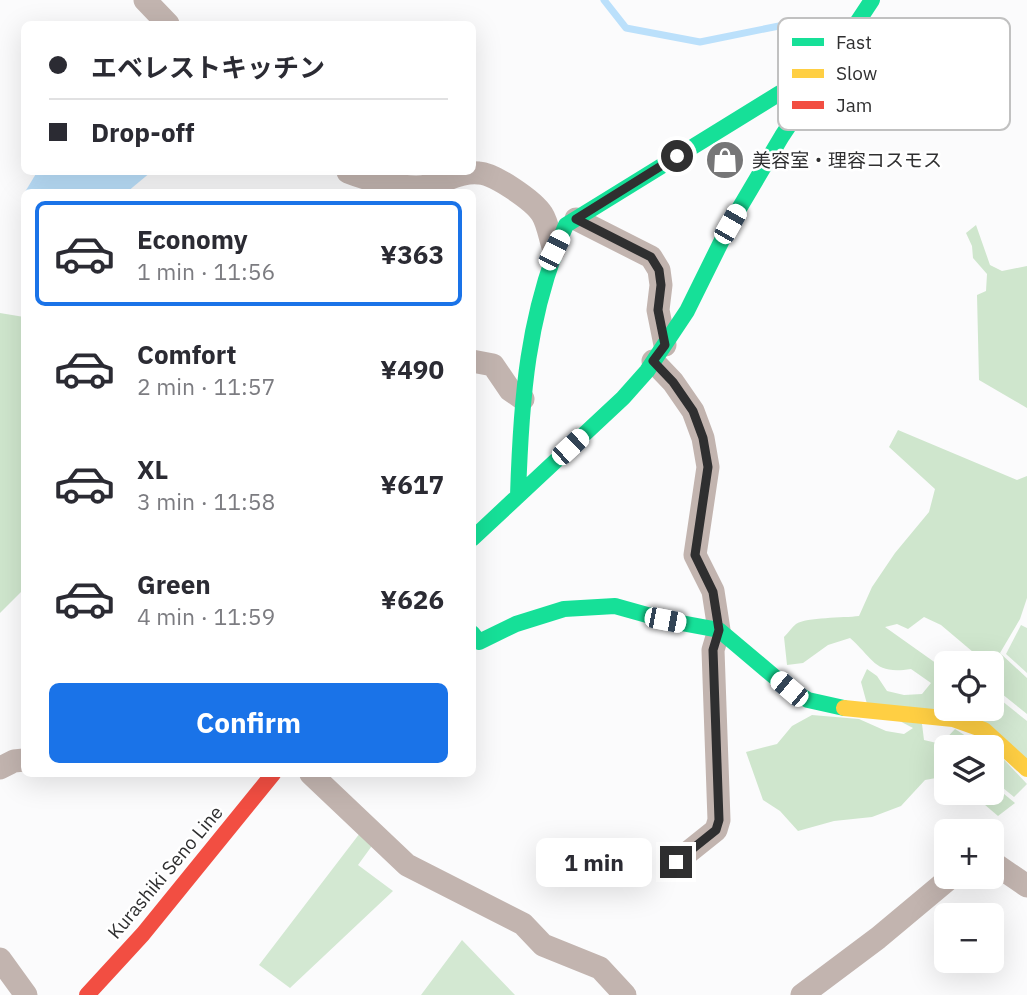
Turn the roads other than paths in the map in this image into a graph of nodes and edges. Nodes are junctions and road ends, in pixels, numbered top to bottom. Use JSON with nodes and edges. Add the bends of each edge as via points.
{"nodes":[{"id":1,"x":872,"y":0,"type":"edge"},
{"id":2,"x":150,"y":2,"type":"edge"},
{"id":3,"x":859,"y":18,"type":"edge"},
{"id":4,"x":165,"y":21,"type":"edge"},
{"id":5,"x":778,"y":94,"type":"edge"},
{"id":6,"x":787,"y":130,"type":"edge"},
{"id":7,"x":476,"y":173,"type":"edge"},
{"id":8,"x":356,"y":175,"type":"edge"},
{"id":9,"x":463,"y":175,"type":"edge"},
{"id":10,"x":576,"y":219,"type":"junction"},
{"id":11,"x":554,"y":250,"type":"junction"},
{"id":12,"x":659,"y":353,"type":"junction"},
{"id":13,"x":476,"y":362,"type":"edge"},
{"id":14,"x":523,"y":399,"type":"junction"},
{"id":15,"x":518,"y":496,"type":"junction"},
{"id":16,"x":476,"y":535,"type":"edge"},
{"id":17,"x":719,"y":630,"type":"junction"},
{"id":18,"x":476,"y":638,"type":"edge"},
{"id":19,"x":21,"y":760,"type":"edge"},
{"id":20,"x":0,"y":768,"type":"edge"},
{"id":21,"x":1027,"y":769,"type":"edge"},
{"id":22,"x":271,"y":777,"type":"edge"},
{"id":23,"x":314,"y":777,"type":"edge"},
{"id":24,"x":676,"y":862,"type":"dead end"},
{"id":25,"x":1004,"y":870,"type":"edge"},
{"id":26,"x":1027,"y":886,"type":"edge"},
{"id":27,"x":937,"y":889,"type":"edge"},
{"id":28,"x":0,"y":959,"type":"edge"},
{"id":29,"x":26,"y":995,"type":"edge"},
{"id":30,"x":87,"y":995,"type":"edge"},
{"id":31,"x":625,"y":995,"type":"edge"},
{"id":32,"x":802,"y":995,"type":"edge"}],
"edges":[{"from":1,"to":3,"type":"street"},
{"from":2,"to":4,"type":"street"},
{"from":5,"to":10,"type":"street"},
{"from":6,"to":12,"type":"street"},
{"from":7,"to":11,"type":"street","via":[[503,182],[542,213]]},
{"from":8,"to":9,"type":"street","via":[[426,187]]},
{"from":10,"to":11,"type":"street","via":[[566,225]]},
{"from":10,"to":12,"type":"street","via":[[651,257],[661,285]]},
{"from":11,"to":14,"type":"street","via":[[531,336]]},
{"from":12,"to":15,"type":"street","via":[[623,398]]},
{"from":12,"to":17,"type":"street","via":[[693,411],[703,438],[708,467],[695,555],[713,592]]},
{"from":13,"to":14,"type":"street","via":[[493,365],[510,390]]},
{"from":14,"to":15,"type":"street"},
{"from":15,"to":16,"type":"street"},
{"from":17,"to":18,"type":"street","via":[[615,606],[564,609],[479,642]]},
{"from":17,"to":21,"type":"street","via":[[808,700],[953,719],[984,730]]},
{"from":17,"to":24,"type":"street","via":[[713,650],[719,820],[716,830]]},
{"from":19,"to":20,"type":"street"},
{"from":22,"to":30,"type":"street","name":"Kurashiki Seno Line","via":[[143,934]]},
{"from":23,"to":31,"type":"street","via":[[407,864],[523,924],[543,945],[600,968]]},
{"from":25,"to":26,"type":"street"},
{"from":27,"to":32,"type":"street"},
{"from":28,"to":29,"type":"street"}]}
